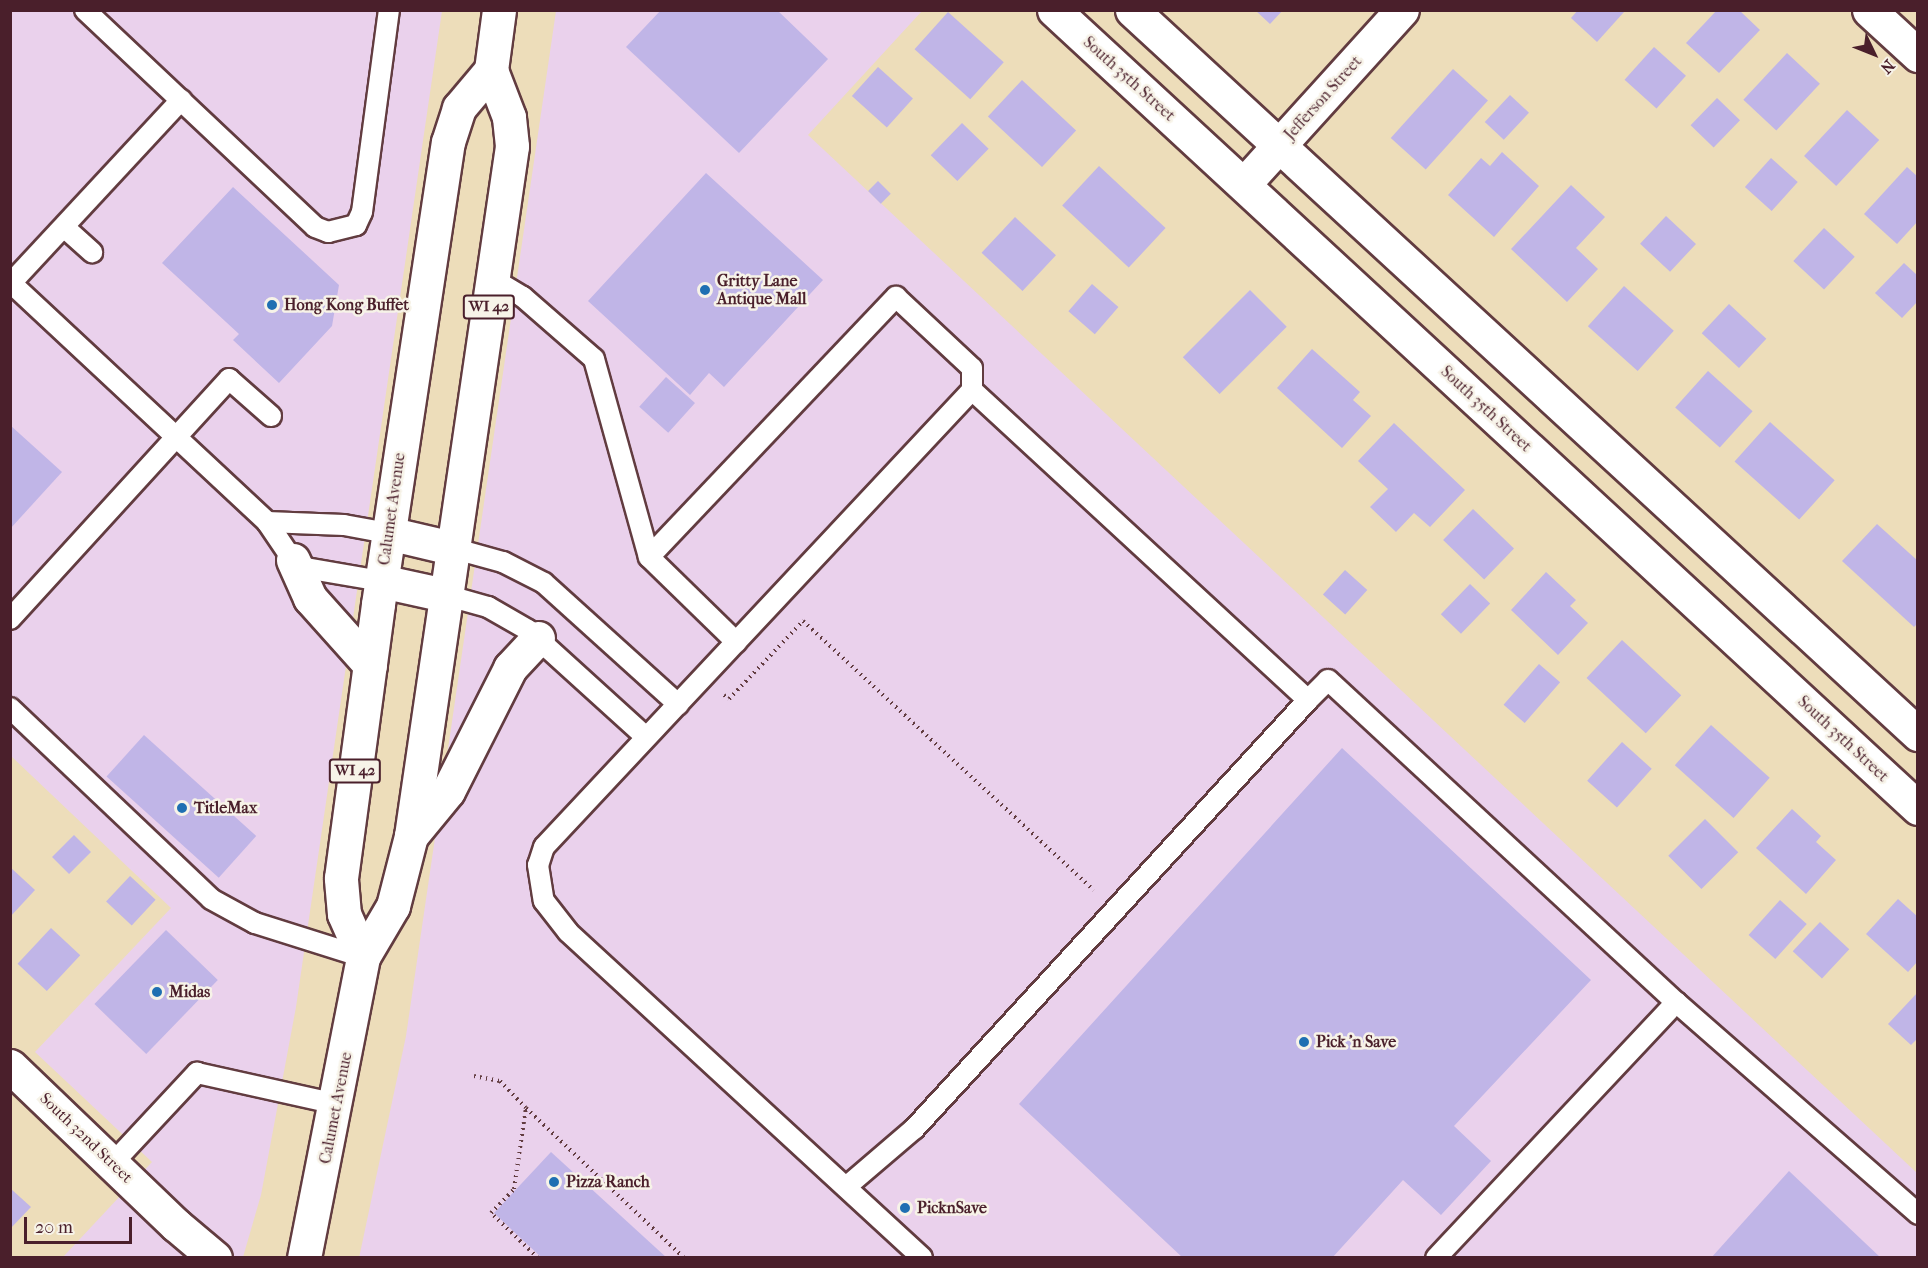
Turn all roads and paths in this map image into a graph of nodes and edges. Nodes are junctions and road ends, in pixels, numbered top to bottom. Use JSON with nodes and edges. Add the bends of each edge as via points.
{"nodes":[{"id":1,"x":85,"y":10,"type":"edge"},
{"id":2,"x":389,"y":10,"type":"edge"},
{"id":3,"x":499,"y":10,"type":"edge"},
{"id":4,"x":1054,"y":10,"type":"edge"},
{"id":5,"x":1132,"y":10,"type":"edge"},
{"id":6,"x":1402,"y":10,"type":"edge"},
{"id":7,"x":1869,"y":10,"type":"edge"},
{"id":8,"x":1917,"y":55,"type":"edge"},
{"id":9,"x":490,"y":70,"type":"junction"},
{"id":10,"x":182,"y":100,"type":"junction"},
{"id":11,"x":1280,"y":145,"type":"junction"},
{"id":12,"x":1244,"y":184,"type":"junction"},
{"id":13,"x":64,"y":227,"type":"junction"},
{"id":14,"x":92,"y":252,"type":"dead end"},
{"id":15,"x":493,"y":279,"type":"junction"},
{"id":16,"x":11,"y":283,"type":"edge"},
{"id":17,"x":972,"y":390,"type":"junction"},
{"id":18,"x":271,"y":416,"type":"dead end"},
{"id":19,"x":175,"y":437,"type":"junction"},
{"id":20,"x":267,"y":522,"type":"junction"},
{"id":21,"x":388,"y":533,"type":"junction"},
{"id":22,"x":452,"y":548,"type":"junction"},
{"id":23,"x":649,"y":557,"type":"junction"},
{"id":24,"x":293,"y":560,"type":"junction"},
{"id":25,"x":381,"y":581,"type":"junction"},
{"id":26,"x":445,"y":595,"type":"junction"},
{"id":27,"x":10,"y":619,"type":"edge"},
{"id":28,"x":538,"y":638,"type":"junction"},
{"id":29,"x":736,"y":642,"type":"junction"},
{"id":30,"x":370,"y":664,"type":"junction"},
{"id":31,"x":722,"y":692,"type":"dead end"},
{"id":32,"x":1308,"y":700,"type":"junction"},
{"id":33,"x":678,"y":704,"type":"junction"},
{"id":34,"x":10,"y":708,"type":"edge"},
{"id":35,"x":1917,"y":734,"type":"edge"},
{"id":36,"x":646,"y":737,"type":"junction"},
{"id":37,"x":1917,"y":808,"type":"edge"},
{"id":38,"x":411,"y":836,"type":"junction"},
{"id":39,"x":1093,"y":890,"type":"dead end"},
{"id":40,"x":363,"y":957,"type":"junction"},
{"id":41,"x":1676,"y":1002,"type":"junction"},
{"id":42,"x":10,"y":1066,"type":"edge"},
{"id":43,"x":474,"y":1076,"type":"dead end"},
{"id":44,"x":336,"y":1104,"type":"junction"},
{"id":45,"x":526,"y":1108,"type":"junction"},
{"id":46,"x":112,"y":1164,"type":"junction"},
{"id":47,"x":846,"y":1187,"type":"junction"},
{"id":48,"x":1917,"y":1214,"type":"edge"},
{"id":49,"x":215,"y":1257,"type":"edge"},
{"id":50,"x":304,"y":1257,"type":"edge"},
{"id":51,"x":538,"y":1257,"type":"edge"},
{"id":52,"x":684,"y":1257,"type":"edge"},
{"id":53,"x":922,"y":1257,"type":"edge"},
{"id":54,"x":1436,"y":1257,"type":"edge"}],
"edges":[{"from":1,"to":10,"type":"lane"},
{"from":2,"to":10,"type":"lane","via":[[362,212],[356,225],[346,230],[328,232],[315,227]]},
{"from":3,"to":9,"type":"street"},
{"from":4,"to":12,"type":"street","name":"South 35th Street"},
{"from":5,"to":11,"type":"street"},
{"from":6,"to":11,"type":"street","name":"Jefferson Street"},
{"from":7,"to":8,"type":"street"},
{"from":9,"to":15,"type":"street","name":"Calumet Avenue","number":"WI 42","via":[[509,117],[512,146]]},
{"from":9,"to":21,"type":"street","name":"Calumet Avenue","number":"WI 42","via":[[459,108],[447,142]]},
{"from":10,"to":13,"type":"lane"},
{"from":11,"to":12,"type":"street","name":"Jefferson Street"},
{"from":11,"to":35,"type":"street"},
{"from":12,"to":37,"type":"street","name":"South 35th Street"},
{"from":13,"to":14,"type":"lane"},
{"from":13,"to":16,"type":"lane"},
{"from":15,"to":22,"type":"street","name":"Calumet Avenue","number":"WI 42"},
{"from":15,"to":23,"type":"lane","via":[[523,297],[594,358]]},
{"from":16,"to":19,"type":"lane"},
{"from":17,"to":23,"type":"lane","via":[[972,368],[896,297]]},
{"from":17,"to":29,"type":"lane"},
{"from":17,"to":32,"type":"lane"},
{"from":18,"to":19,"type":"lane","via":[[229,379]]},
{"from":19,"to":20,"type":"lane"},
{"from":19,"to":27,"type":"lane"},
{"from":20,"to":21,"type":"lane","via":[[344,525]]},
{"from":20,"to":24,"type":"lane"},
{"from":21,"to":22,"type":"street"},
{"from":21,"to":25,"type":"street","name":"Calumet Avenue","number":"WI 42"},
{"from":22,"to":26,"type":"street","name":"Calumet Avenue","number":"WI 42"},
{"from":22,"to":33,"type":"lane","via":[[502,562],[544,583]]},
{"from":23,"to":29,"type":"lane"},
{"from":24,"to":25,"type":"lane","via":[[313,571]]},
{"from":24,"to":30,"type":"street","via":[[310,598]]},
{"from":25,"to":26,"type":"street"},
{"from":25,"to":30,"type":"street","name":"Calumet Avenue","number":"WI 42"},
{"from":26,"to":28,"type":"lane","via":[[488,607]]},
{"from":26,"to":38,"type":"street","name":"Calumet Avenue","number":"WI 42"},
{"from":28,"to":36,"type":"lane"},
{"from":28,"to":38,"type":"street","via":[[510,668],[446,793]]},
{"from":29,"to":33,"type":"lane"},
{"from":30,"to":40,"type":"street","name":"Calumet Avenue","number":"WI 42","via":[[341,884],[347,926]]},
{"from":31,"to":39,"type":"path","via":[[729,699],[803,621]]},
{"from":32,"to":41,"type":"lane","via":[[1328,680]]},
{"from":32,"to":47,"type":"lane","via":[[915,1130]]},
{"from":33,"to":36,"type":"lane"},
{"from":34,"to":40,"type":"lane","via":[[211,899],[255,923]]},
{"from":36,"to":47,"type":"lane","via":[[544,847],[538,865],[544,902],[568,932]]},
{"from":38,"to":40,"type":"street","name":"Calumet Avenue","number":"WI 42","via":[[393,906]]},
{"from":40,"to":44,"type":"street","name":"Calumet Avenue","number":"WI 42"},
{"from":41,"to":48,"type":"lane"},
{"from":41,"to":54,"type":"lane"},
{"from":42,"to":46,"type":"street","name":"South 32nd Street"},
{"from":43,"to":45,"type":"path","via":[[500,1081]]},
{"from":44,"to":46,"type":"lane","via":[[197,1074]]},
{"from":44,"to":50,"type":"street","name":"Calumet Avenue","number":"WI 42"},
{"from":45,"to":51,"type":"path","via":[[514,1189],[491,1213]]},
{"from":45,"to":52,"type":"path"},
{"from":46,"to":49,"type":"street","name":"South 32nd Street"},
{"from":47,"to":53,"type":"lane"}]}
